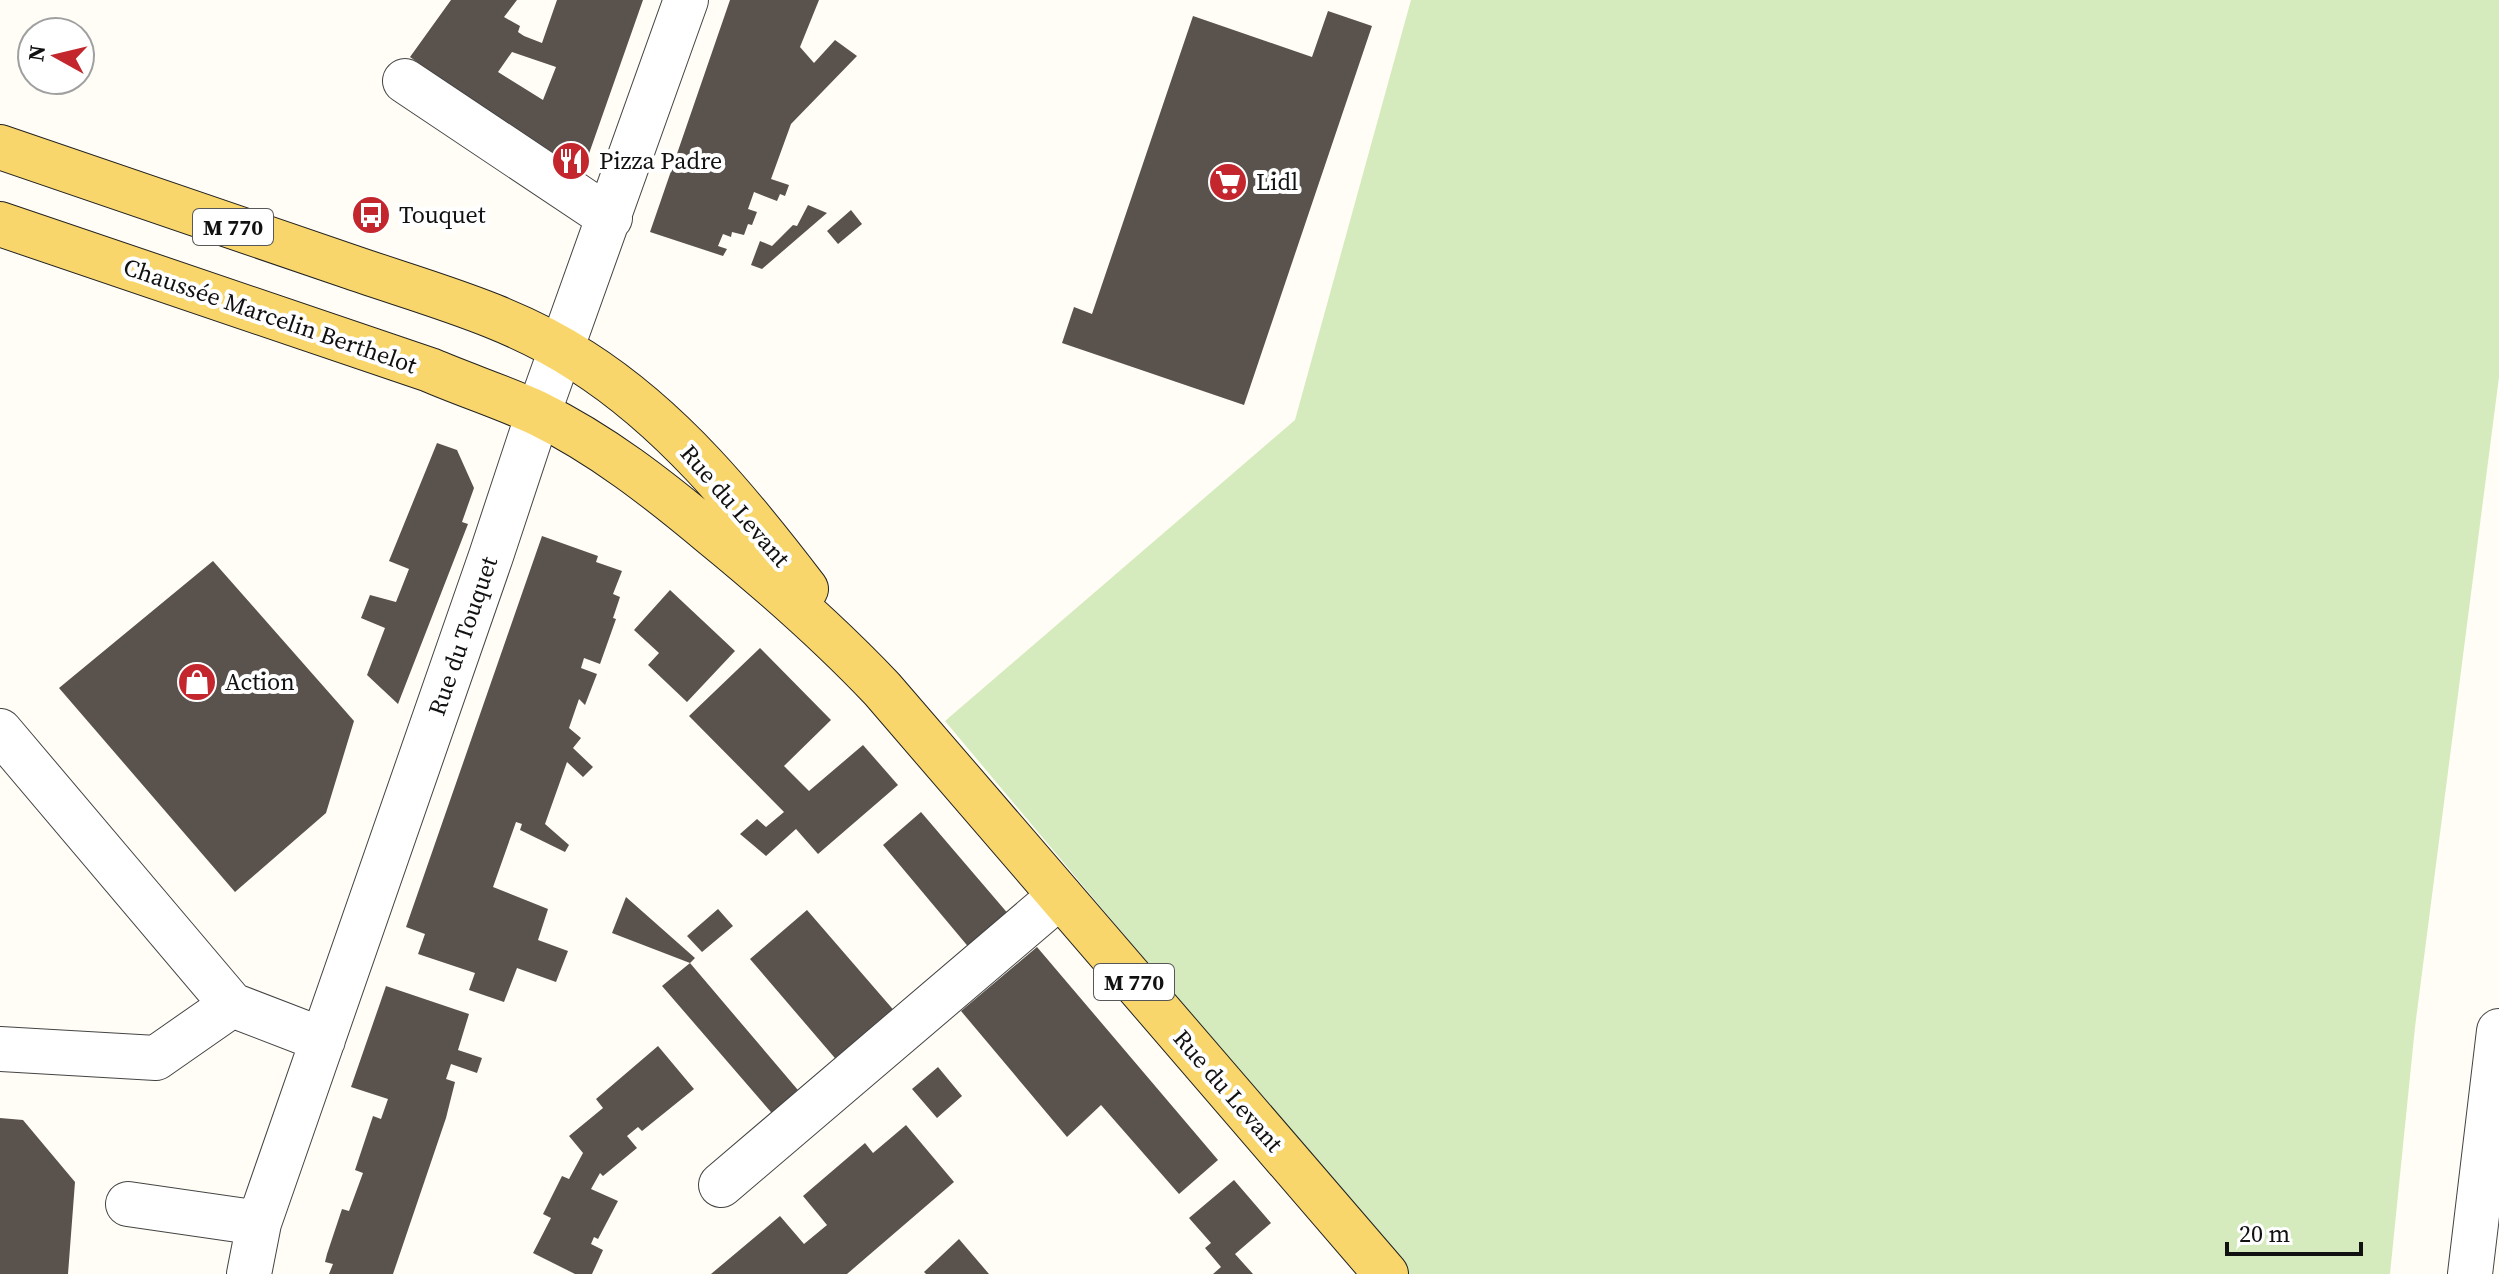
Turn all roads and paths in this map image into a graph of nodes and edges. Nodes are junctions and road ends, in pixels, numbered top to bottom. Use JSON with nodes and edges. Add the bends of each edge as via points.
{"nodes":[{"id":1,"x":686,"y":0,"type":"edge"},
{"id":2,"x":405,"y":81,"type":"dead end"},
{"id":3,"x":0,"y":147,"type":"edge"},
{"id":4,"x":610,"y":218,"type":"junction"},
{"id":5,"x":0,"y":224,"type":"edge"},
{"id":6,"x":561,"y":349,"type":"junction"},
{"id":7,"x":538,"y":414,"type":"junction"},
{"id":8,"x":882,"y":689,"type":"junction"},
{"id":9,"x":0,"y":731,"type":"edge"},
{"id":10,"x":1060,"y":896,"type":"junction"},
{"id":11,"x":232,"y":1005,"type":"junction"},
{"id":12,"x":2499,"y":1031,"type":"edge"},
{"id":13,"x":323,"y":1040,"type":"junction"},
{"id":14,"x":0,"y":1049,"type":"edge"},
{"id":15,"x":721,"y":1185,"type":"dead end"},
{"id":16,"x":128,"y":1204,"type":"dead end"},
{"id":17,"x":259,"y":1223,"type":"junction"},
{"id":18,"x":249,"y":1274,"type":"edge"},
{"id":19,"x":1386,"y":1274,"type":"edge"},
{"id":20,"x":2470,"y":1274,"type":"edge"}],
"edges":[{"from":1,"to":4,"type":"street","name":"Rue du Touquet"},
{"from":2,"to":4,"type":"street"},
{"from":3,"to":6,"type":"main road","number":"M 770","via":[[466,305]]},
{"from":4,"to":6,"type":"street","name":"Rue du Touquet"},
{"from":5,"to":7,"type":"main road","name":"Chaussée Marcelin Berthelot","number":"M 770","via":[[430,370]]},
{"from":6,"to":7,"type":"street","name":"Rue du Touquet"},
{"from":6,"to":8,"type":"main road","name":"Rue du Levant","number":"M 770","via":[[649,412],[724,486]]},
{"from":7,"to":8,"type":"main road","name":"Rue du Levant","number":"M 770","via":[[592,444],[696,520],[834,638]]},
{"from":7,"to":13,"type":"street","name":"Rue du Touquet"},
{"from":8,"to":10,"type":"main road","name":"Rue du Levant","number":"M 770"},
{"from":9,"to":11,"type":"street"},
{"from":10,"to":15,"type":"street"},
{"from":10,"to":19,"type":"main road","name":"Rue du Levant","number":"M 770"},
{"from":11,"to":13,"type":"street"},
{"from":11,"to":14,"type":"street","via":[[156,1058]]},
{"from":12,"to":20,"type":"street"},
{"from":13,"to":17,"type":"street","name":"Rue du Touquet"},
{"from":16,"to":17,"type":"street"},
{"from":17,"to":18,"type":"street","name":"Rue du Touquet"}]}
